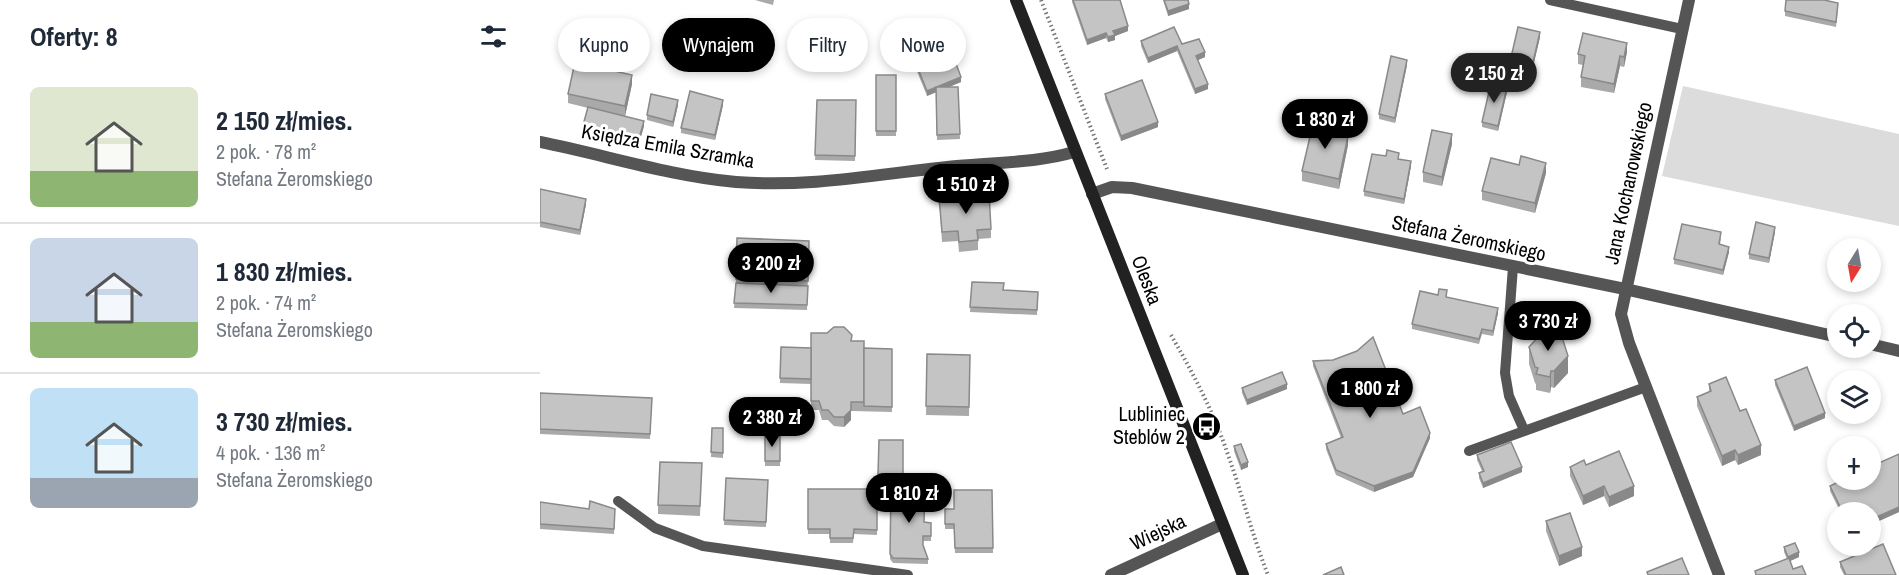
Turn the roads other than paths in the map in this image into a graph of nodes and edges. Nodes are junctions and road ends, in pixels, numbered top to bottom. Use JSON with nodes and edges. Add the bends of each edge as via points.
{"nodes":[{"id":1,"x":1016,"y":0,"type":"edge"},
{"id":2,"x":1550,"y":0,"type":"edge"},
{"id":3,"x":1689,"y":0,"type":"edge"},
{"id":4,"x":1682,"y":29,"type":"junction"},
{"id":5,"x":540,"y":142,"type":"edge"},
{"id":6,"x":1074,"y":153,"type":"junction"},
{"id":7,"x":1092,"y":194,"type":"junction"},
{"id":8,"x":1513,"y":267,"type":"junction"},
{"id":9,"x":1625,"y":289,"type":"junction"},
{"id":10,"x":1827,"y":335,"type":"edge"},
{"id":11,"x":1881,"y":347,"type":"edge"},
{"id":12,"x":1899,"y":351,"type":"edge"},
{"id":13,"x":1646,"y":387,"type":"junction"},
{"id":14,"x":1524,"y":430,"type":"junction"},
{"id":15,"x":1469,"y":451,"type":"dead end"},
{"id":16,"x":618,"y":501,"type":"dead end"},
{"id":17,"x":1222,"y":524,"type":"junction"},
{"id":18,"x":908,"y":575,"type":"edge"},
{"id":19,"x":1111,"y":575,"type":"edge"},
{"id":20,"x":1243,"y":575,"type":"edge"},
{"id":21,"x":1719,"y":575,"type":"edge"}],
"edges":[{"from":1,"to":6,"type":"street","name":"Oleska"},
{"from":2,"to":4,"type":"lane"},
{"from":3,"to":4,"type":"street","name":"Jana Kochanowskiego"},
{"from":4,"to":9,"type":"street","name":"Jana Kochanowskiego"},
{"from":5,"to":6,"type":"street","name":"Księdza Emila Szramka","via":[[703,177],[788,184],[1047,159]]},
{"from":6,"to":7,"type":"street","name":"Oleska"},
{"from":7,"to":8,"type":"street","name":"Stefana Żeromskiego","via":[[1112,187],[1132,188]]},
{"from":7,"to":17,"type":"street","name":"Oleska"},
{"from":8,"to":9,"type":"street","name":"Stefana Żeromskiego"},
{"from":8,"to":14,"type":"lane","via":[[1505,373],[1509,396]]},
{"from":9,"to":10,"type":"street","name":"Stefana Żeromskiego"},
{"from":9,"to":13,"type":"street","name":"Jana Kochanowskiego","via":[[1623,321]]},
{"from":11,"to":12,"type":"street"},
{"from":13,"to":14,"type":"lane"},
{"from":13,"to":21,"type":"street","name":"Jana Kochanowskiego"},
{"from":14,"to":15,"type":"lane"},
{"from":16,"to":18,"type":"lane","via":[[655,528],[703,546]]},
{"from":17,"to":19,"type":"street","name":"Wiejska"},
{"from":17,"to":20,"type":"street","name":"Oleska"}]}
